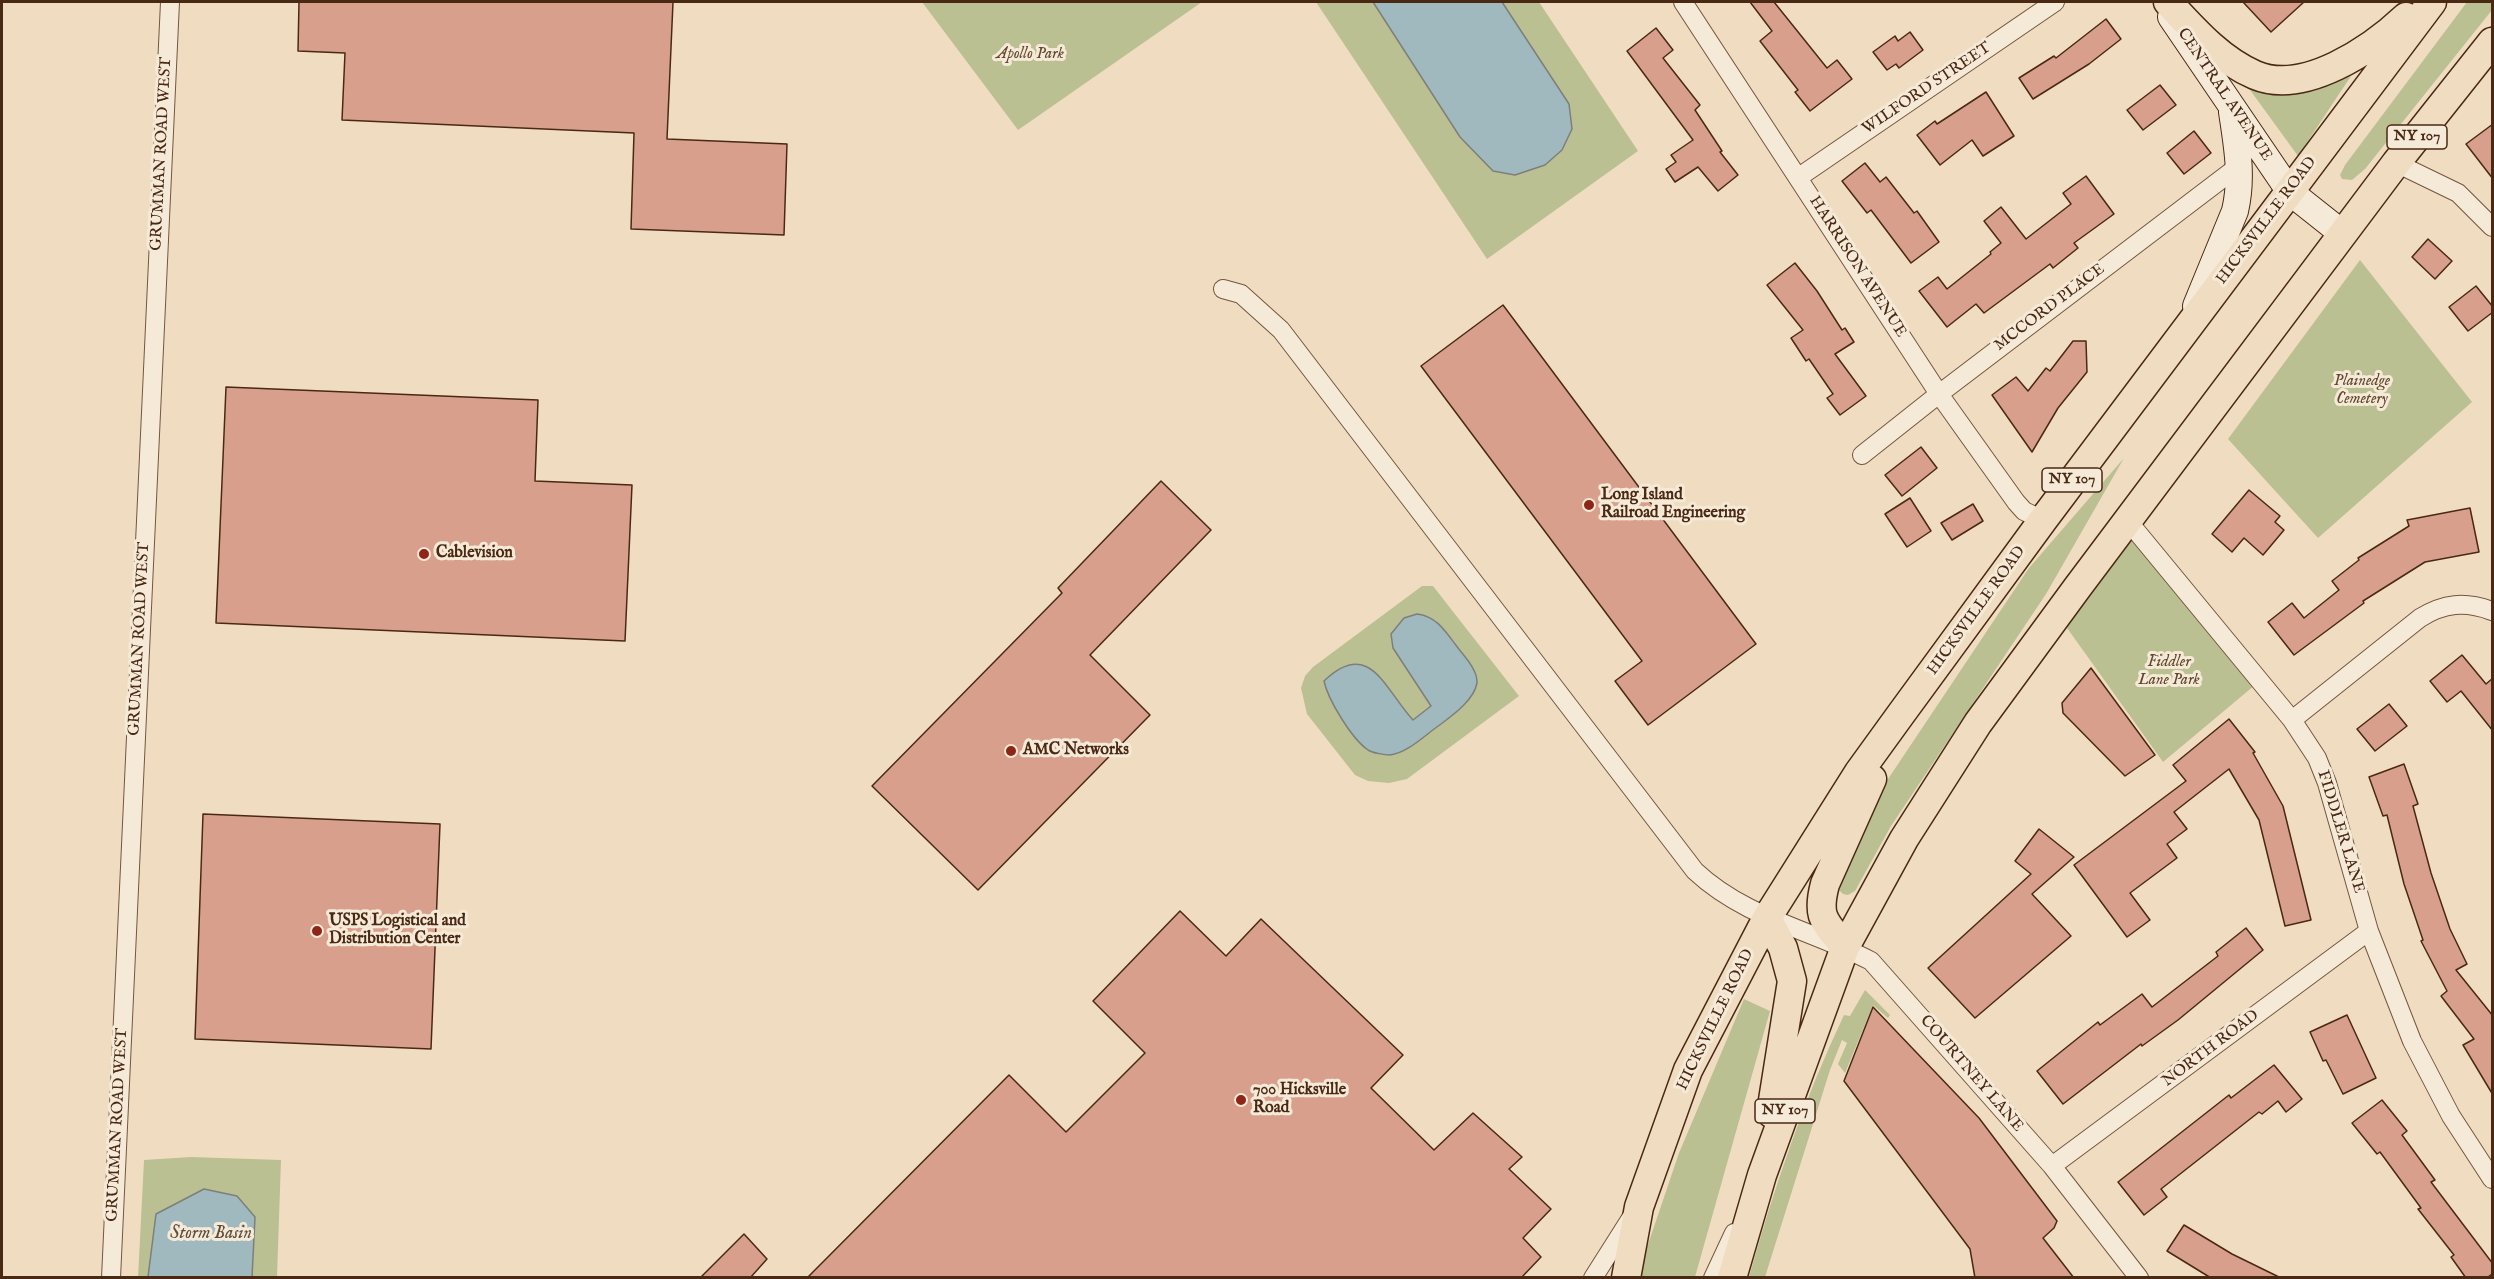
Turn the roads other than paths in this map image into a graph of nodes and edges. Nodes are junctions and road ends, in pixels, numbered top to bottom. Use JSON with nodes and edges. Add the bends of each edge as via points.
{"nodes":[{"id":1,"x":170,"y":2,"type":"edge"},
{"id":2,"x":1683,"y":2,"type":"edge"},
{"id":3,"x":2055,"y":2,"type":"edge"},
{"id":4,"x":2160,"y":2,"type":"edge"},
{"id":5,"x":2168,"y":2,"type":"edge"},
{"id":6,"x":2422,"y":2,"type":"edge"},
{"id":7,"x":2432,"y":2,"type":"edge"},
{"id":8,"x":2491,"y":46,"type":"edge"},
{"id":9,"x":2231,"y":105,"type":"junction"},
{"id":10,"x":2396,"y":163,"type":"junction"},
{"id":11,"x":2240,"y":165,"type":"junction"},
{"id":12,"x":1799,"y":177,"type":"junction"},
{"id":13,"x":2290,"y":192,"type":"junction"},
{"id":14,"x":2493,"y":227,"type":"edge"},
{"id":15,"x":2343,"y":234,"type":"junction"},
{"id":16,"x":1223,"y":289,"type":"dead end"},
{"id":17,"x":2187,"y":327,"type":"junction"},
{"id":18,"x":1939,"y":394,"type":"junction"},
{"id":19,"x":1862,"y":455,"type":"dead end"},
{"id":20,"x":2043,"y":520,"type":"junction"},
{"id":21,"x":2128,"y":520,"type":"junction"},
{"id":22,"x":2493,"y":611,"type":"edge"},
{"id":23,"x":1901,"y":714,"type":"junction"},
{"id":24,"x":2292,"y":720,"type":"junction"},
{"id":25,"x":1767,"y":918,"type":"junction"},
{"id":26,"x":2369,"y":932,"type":"junction"},
{"id":27,"x":1845,"y":947,"type":"junction"},
{"id":28,"x":2052,"y":1166,"type":"junction"},
{"id":29,"x":1762,"y":1175,"type":"junction"},
{"id":30,"x":2493,"y":1179,"type":"edge"},
{"id":31,"x":1639,"y":1207,"type":"junction"},
{"id":32,"x":111,"y":1278,"type":"edge"},
{"id":33,"x":1593,"y":1278,"type":"edge"},
{"id":34,"x":1626,"y":1278,"type":"edge"},
{"id":35,"x":1713,"y":1278,"type":"edge"},
{"id":36,"x":1732,"y":1278,"type":"edge"},
{"id":37,"x":2139,"y":1278,"type":"edge"}],
"edges":[{"from":1,"to":32,"type":"street","name":"GRUMMAN ROAD WEST"},
{"from":2,"to":12,"type":"street","name":"HARRISON AVENUE"},
{"from":3,"to":12,"type":"street","name":"WILFORD STREET"},
{"from":4,"to":9,"type":"main road","name":"CENTRAL AVENUE"},
{"from":5,"to":6,"type":"main road","via":[[2198,34],[2236,65],[2257,76],[2291,79],[2323,71],[2356,56],[2384,38]]},
{"from":7,"to":13,"type":"main road","name":"HICKSVILLE ROAD"},
{"from":8,"to":10,"type":"main road","number":"NY 107"},
{"from":9,"to":11,"type":"main road"},
{"from":9,"to":13,"type":"main road","name":"CENTRAL AVENUE"},
{"from":10,"to":14,"type":"street","via":[[2458,193]]},
{"from":10,"to":15,"type":"main road","number":"NY 107"},
{"from":11,"to":17,"type":"main road","via":[[2235,211]]},
{"from":11,"to":18,"type":"street","name":"MCCORD PLACE"},
{"from":12,"to":18,"type":"street","name":"HARRISON AVENUE"},
{"from":13,"to":15,"type":"main road","name":"CENTRAL AVENUE"},
{"from":13,"to":17,"type":"main road","name":"HICKSVILLE ROAD","number":"NY 107"},
{"from":15,"to":21,"type":"main road","number":"NY 107"},
{"from":16,"to":25,"type":"street","name":"COURTNEY LANE","via":[[1241,294],[1281,330],[1695,871],[1713,887]]},
{"from":17,"to":20,"type":"main road","name":"HICKSVILLE ROAD","number":"NY 107"},
{"from":18,"to":19,"type":"street","name":"MCCORD PLACE"},
{"from":18,"to":20,"type":"street","name":"HARRISON AVENUE","via":[[2016,502],[2024,511]]},
{"from":20,"to":23,"type":"main road","name":"HICKSVILLE ROAD","number":"NY 107"},
{"from":21,"to":24,"type":"street","name":"FIDDLER LANE"},
{"from":21,"to":27,"type":"main road","number":"NY 107","via":[[1978,723],[1904,838]]},
{"from":22,"to":24,"type":"street","via":[[2466,604],[2433,610]]},
{"from":23,"to":25,"type":"main road","name":"HICKSVILLE ROAD","number":"NY 107","via":[[1859,772]]},
{"from":23,"to":27,"type":"main road","via":[[1820,902],[1825,922]]},
{"from":24,"to":26,"type":"street","name":"FIDDLER LANE","via":[[2317,758]]},
{"from":25,"to":27,"type":"street","name":"COURTNEY LANE"},
{"from":25,"to":29,"type":"main road","via":[[1784,948],[1792,981]]},
{"from":25,"to":31,"type":"main road","name":"HICKSVILLE ROAD","number":"NY 107","via":[[1688,1070]]},
{"from":26,"to":28,"type":"street","name":"NORTH ROAD"},
{"from":26,"to":30,"type":"street","name":"FIDDLER LANE","via":[[2412,1041],[2451,1116]]},
{"from":27,"to":28,"type":"street","name":"COURTNEY LANE","via":[[1871,961]]},
{"from":27,"to":29,"type":"main road","number":"NY 107"},
{"from":28,"to":37,"type":"street","name":"COURTNEY LANE"},
{"from":29,"to":35,"type":"street"},
{"from":29,"to":36,"type":"main road","number":"NY 107"},
{"from":31,"to":33,"type":"street"},
{"from":31,"to":34,"type":"main road","name":"HICKSVILLE ROAD","number":"NY 107"}]}
